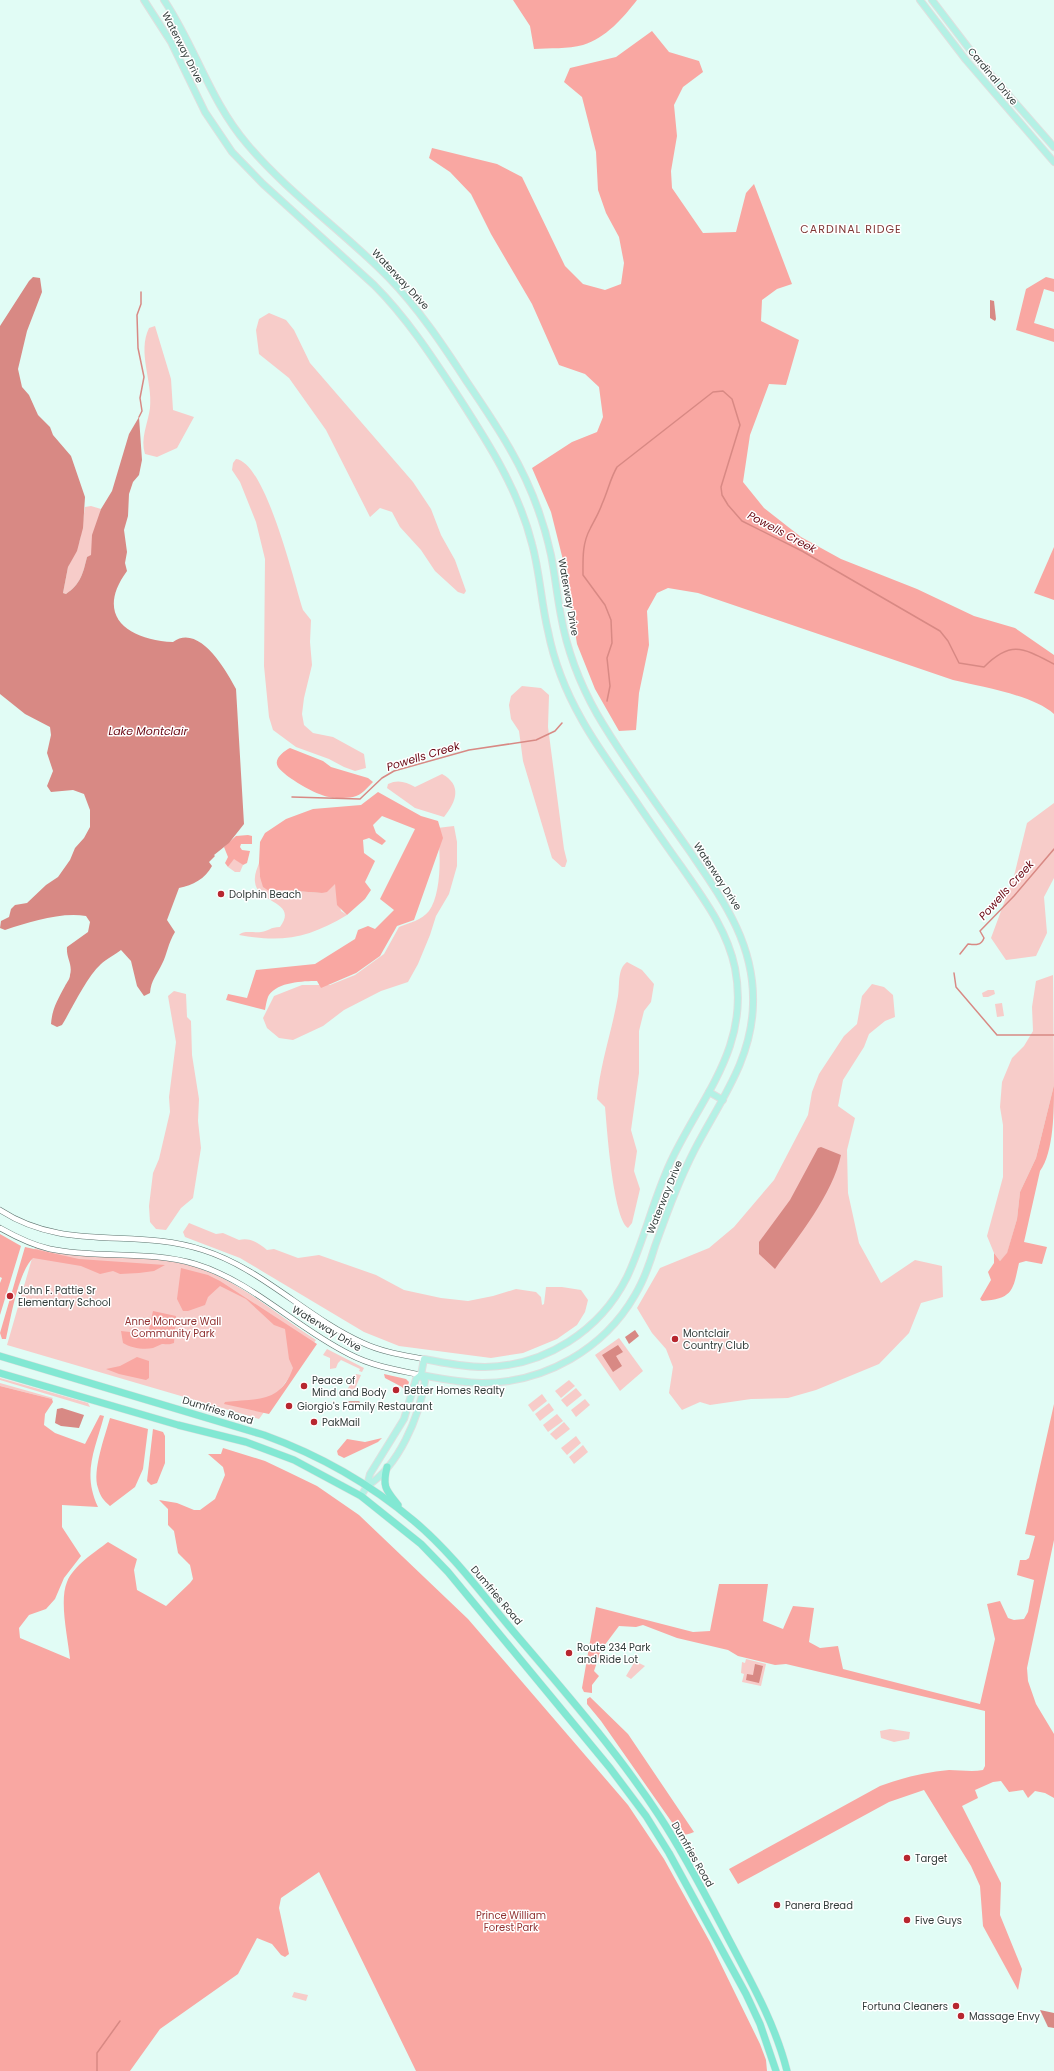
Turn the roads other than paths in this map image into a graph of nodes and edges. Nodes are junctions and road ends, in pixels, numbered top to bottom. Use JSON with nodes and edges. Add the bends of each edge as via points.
{"nodes":[{"id":1,"x":144,"y":0,"type":"edge"},
{"id":2,"x":164,"y":0,"type":"edge"},
{"id":3,"x":920,"y":0,"type":"edge"},
{"id":4,"x":932,"y":0,"type":"edge"},
{"id":5,"x":1054,"y":147,"type":"edge"},
{"id":6,"x":1054,"y":162,"type":"edge"},
{"id":7,"x":709,"y":1092,"type":"junction"},
{"id":8,"x":723,"y":1100,"type":"junction"},
{"id":9,"x":0,"y":1210,"type":"edge"},
{"id":10,"x":0,"y":1228,"type":"edge"},
{"id":11,"x":0,"y":1356,"type":"edge"},
{"id":12,"x":424,"y":1359,"type":"junction"},
{"id":13,"x":0,"y":1373,"type":"edge"},
{"id":14,"x":421,"y":1375,"type":"junction"},
{"id":15,"x":387,"y":1467,"type":"junction"},
{"id":16,"x":367,"y":1486,"type":"junction"},
{"id":17,"x":361,"y":1496,"type":"junction"},
{"id":18,"x":406,"y":1514,"type":"junction"},
{"id":19,"x":534,"y":1656,"type":"junction"},
{"id":20,"x":524,"y":1663,"type":"junction"},
{"id":21,"x":776,"y":2071,"type":"edge"},
{"id":22,"x":787,"y":2071,"type":"edge"}],
"edges":[{"from":1,"to":7,"type":"main road","name":"Waterway Drive","via":[[162,26],[196,95],[222,139],[250,171],[392,304],[428,350],[504,470],[526,522],[538,572],[550,643],[571,700],[594,740],[712,911],[731,951],[738,985],[736,1023],[728,1055]]},
{"from":2,"to":8,"type":"main road","name":"Waterway Drive","via":[[181,27],[217,101],[237,132],[260,159],[385,273],[416,307],[501,434],[525,476],[544,528],[554,567],[565,635],[586,693],[622,754],[724,901],[745,947],[753,990],[753,1019],[742,1061]]},
{"from":3,"to":6,"type":"main road","name":"Cardinal Drive","via":[[966,60]]},
{"from":4,"to":5,"type":"main road","name":"Cardinal Drive","via":[[981,64]]},
{"from":7,"to":8,"type":"main road"},
{"from":7,"to":12,"type":"main road","name":"Waterway Drive","via":[[672,1160],[628,1276],[611,1303],[593,1323],[562,1346],[524,1362],[485,1367],[453,1365]]},
{"from":8,"to":14,"type":"main road","name":"Waterway Drive","via":[[682,1175],[642,1283],[621,1317],[601,1337],[560,1365],[516,1380],[474,1383]]},
{"from":9,"to":12,"type":"street","name":"Waterway Drive","via":[[26,1224],[54,1233],[86,1238],[168,1242],[202,1250],[230,1260],[362,1343],[383,1351]]},
{"from":10,"to":14,"type":"street","name":"Waterway Drive","via":[[24,1241],[50,1249],[163,1258],[196,1264],[236,1282],[348,1354],[374,1365]]},
{"from":11,"to":16,"type":"highway","name":"Dumfries Road","via":[[264,1435],[314,1456]]},
{"from":12,"to":14,"type":"main road"},
{"from":13,"to":17,"type":"highway","name":"Dumfries Road","via":[[253,1444],[310,1468]]},
{"from":14,"to":15,"type":"main road","via":[[425,1381],[415,1421],[404,1444]]},
{"from":14,"to":16,"type":"main road","via":[[416,1379],[410,1404],[398,1430],[370,1474]]},
{"from":15,"to":16,"type":"main road","via":[[379,1479]]},
{"from":15,"to":18,"type":"highway","via":[[384,1480],[386,1489]]},
{"from":16,"to":17,"type":"main road"},
{"from":16,"to":18,"type":"highway","name":"Dumfries Road"},
{"from":17,"to":20,"type":"highway","name":"Dumfries Road","via":[[403,1528],[433,1556]]},
{"from":18,"to":19,"type":"highway","name":"Dumfries Road","via":[[454,1560]]},
{"from":19,"to":20,"type":"highway"},
{"from":19,"to":22,"type":"highway","name":"Dumfries Road","via":[[640,1788],[679,1847],[759,1996]]},
{"from":20,"to":21,"type":"highway","name":"Dumfries Road","via":[[610,1768],[659,1836],[751,2005]]}]}
